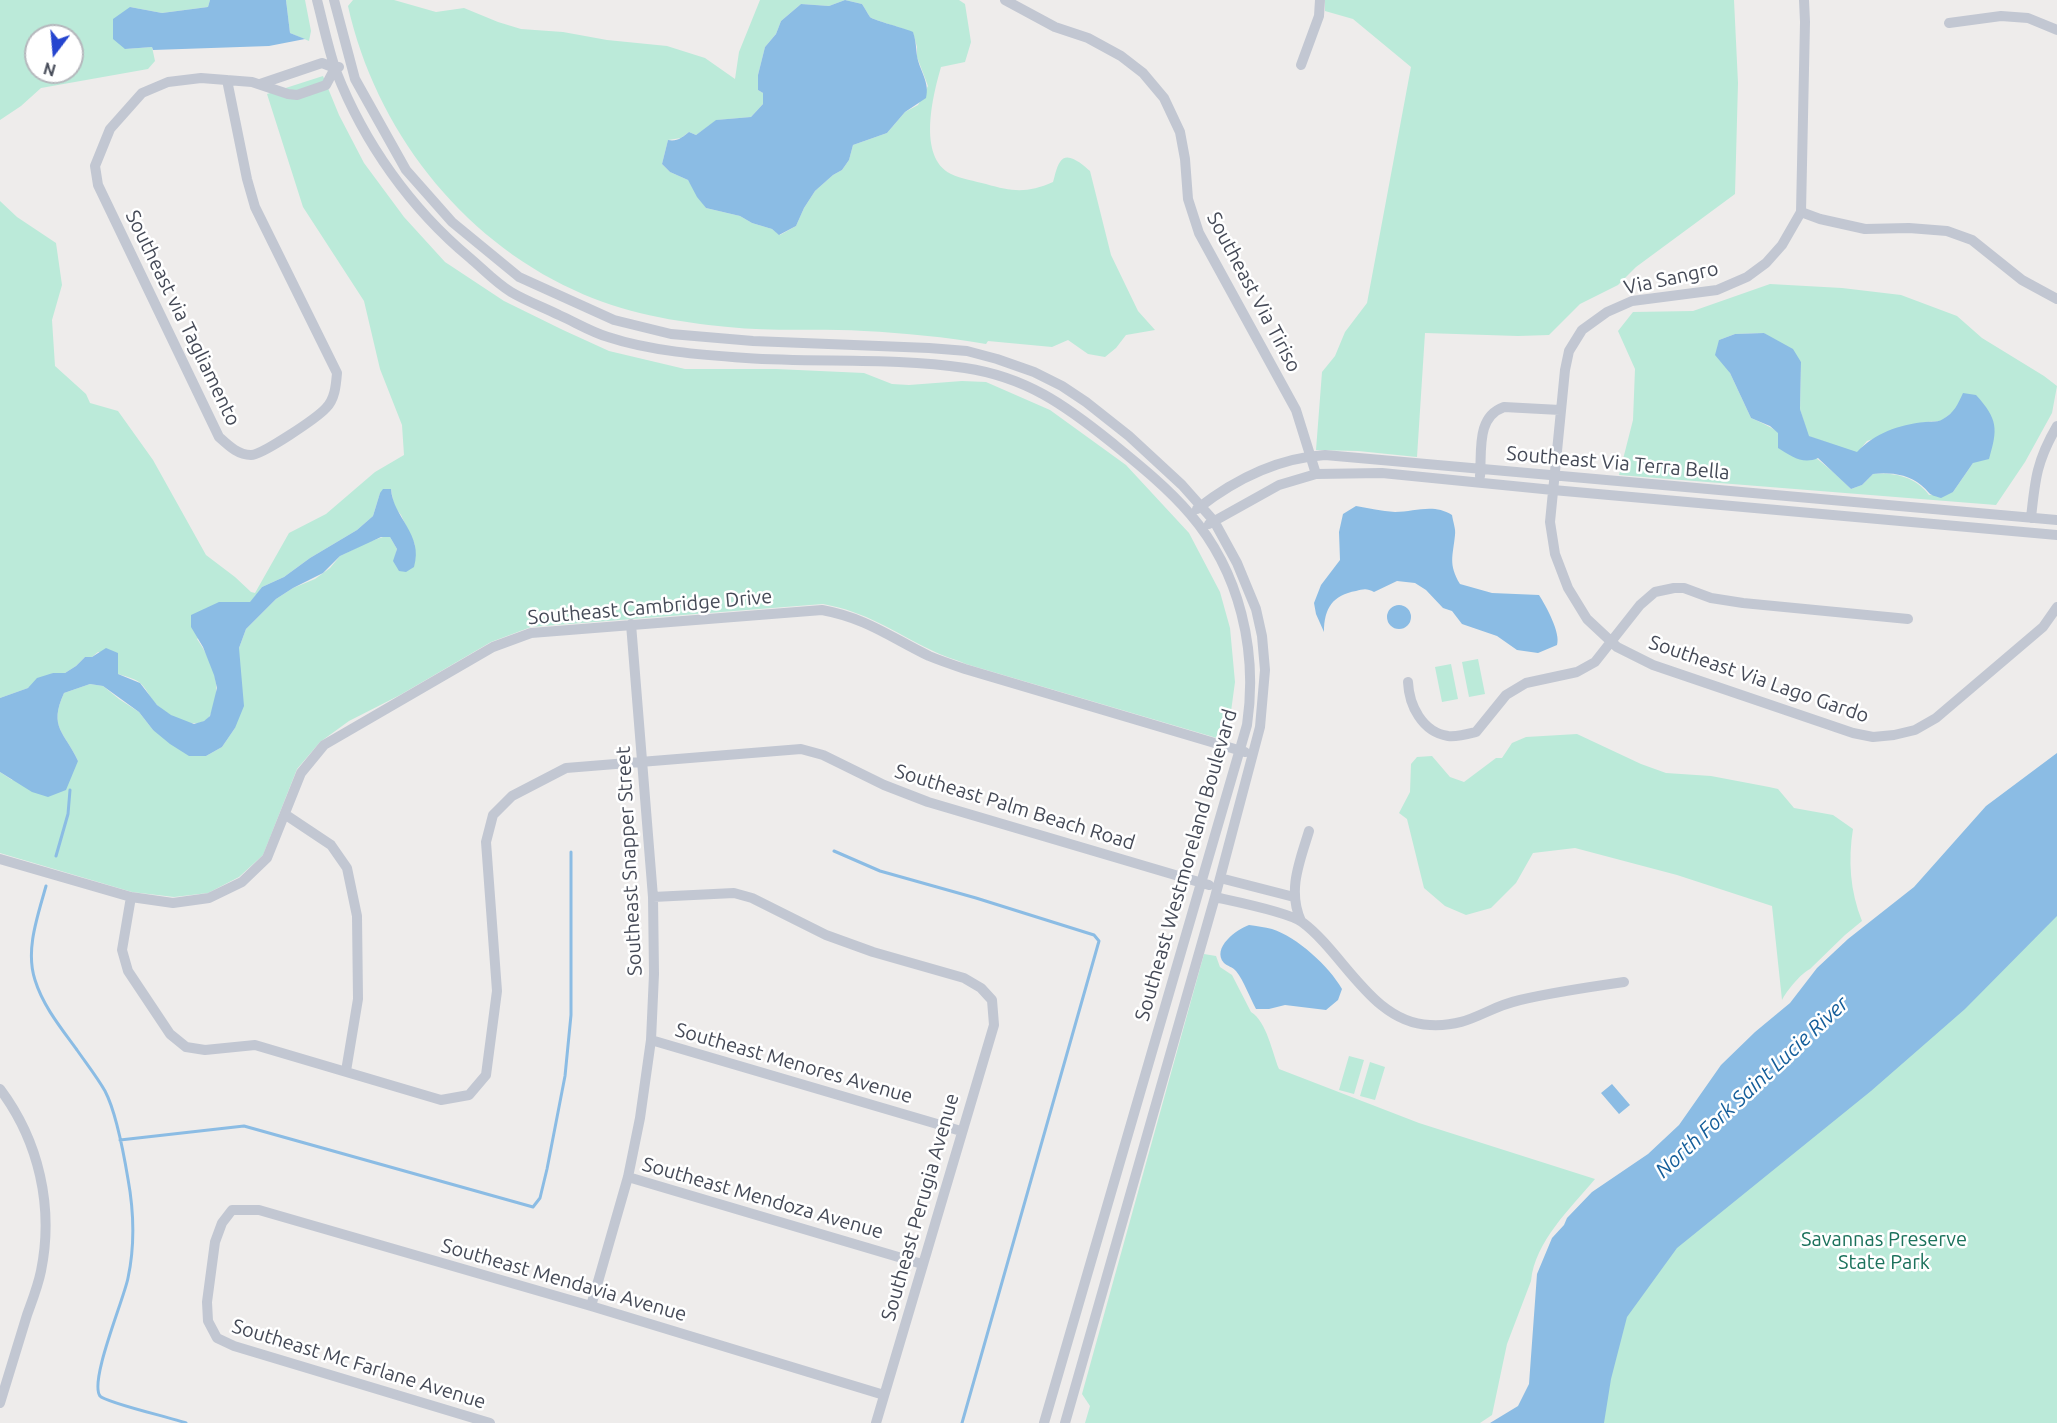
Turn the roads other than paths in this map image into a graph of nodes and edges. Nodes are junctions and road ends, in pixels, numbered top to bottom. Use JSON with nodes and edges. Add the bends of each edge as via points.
{"nodes":[{"id":1,"x":317,"y":0,"type":"edge"},
{"id":2,"x":334,"y":0,"type":"edge"},
{"id":3,"x":1005,"y":0,"type":"edge"},
{"id":4,"x":1320,"y":0,"type":"edge"},
{"id":5,"x":1804,"y":0,"type":"edge"},
{"id":6,"x":1949,"y":23,"type":"dead end"},
{"id":7,"x":2057,"y":30,"type":"edge"},
{"id":8,"x":351,"y":63,"type":"junction"},
{"id":9,"x":1301,"y":66,"type":"dead end"},
{"id":10,"x":335,"y":68,"type":"junction"},
{"id":11,"x":227,"y":80,"type":"junction"},
{"id":12,"x":260,"y":84,"type":"junction"},
{"id":13,"x":1801,"y":212,"type":"junction"},
{"id":14,"x":2057,"y":299,"type":"edge"},
{"id":15,"x":1560,"y":410,"type":"junction"},
{"id":16,"x":2057,"y":426,"type":"edge"},
{"id":17,"x":1310,"y":456,"type":"junction"},
{"id":18,"x":1480,"y":468,"type":"junction"},
{"id":19,"x":1316,"y":474,"type":"junction"},
{"id":20,"x":1554,"y":476,"type":"junction"},
{"id":21,"x":1479,"y":483,"type":"junction"},
{"id":22,"x":1553,"y":490,"type":"junction"},
{"id":23,"x":1202,"y":506,"type":"junction"},
{"id":24,"x":1190,"y":514,"type":"junction"},
{"id":25,"x":2031,"y":518,"type":"junction"},
{"id":26,"x":2057,"y":520,"type":"edge"},
{"id":27,"x":1214,"y":521,"type":"junction"},
{"id":28,"x":1201,"y":529,"type":"junction"},
{"id":29,"x":2057,"y":535,"type":"edge"},
{"id":30,"x":2057,"y":607,"type":"edge"},
{"id":31,"x":1908,"y":619,"type":"dead end"},
{"id":32,"x":631,"y":624,"type":"junction"},
{"id":33,"x":1611,"y":641,"type":"junction"},
{"id":34,"x":1408,"y":682,"type":"dead end"},
{"id":35,"x":1240,"y":750,"type":"junction"},
{"id":36,"x":1254,"y":754,"type":"junction"},
{"id":37,"x":643,"y":762,"type":"junction"},
{"id":38,"x":286,"y":815,"type":"junction"},
{"id":39,"x":1309,"y":831,"type":"dead end"},
{"id":40,"x":0,"y":859,"type":"edge"},
{"id":41,"x":1202,"y":883,"type":"junction"},
{"id":42,"x":1218,"y":887,"type":"junction"},
{"id":43,"x":131,"y":897,"type":"junction"},
{"id":44,"x":653,"y":897,"type":"junction"},
{"id":45,"x":1294,"y":897,"type":"junction"},
{"id":46,"x":1301,"y":921,"type":"junction"},
{"id":47,"x":1624,"y":982,"type":"dead end"},
{"id":48,"x":651,"y":1040,"type":"junction"},
{"id":49,"x":346,"y":1071,"type":"junction"},
{"id":50,"x":0,"y":1089,"type":"edge"},
{"id":51,"x":961,"y":1131,"type":"junction"},
{"id":52,"x":628,"y":1177,"type":"junction"},
{"id":53,"x":922,"y":1264,"type":"junction"},
{"id":54,"x":591,"y":1306,"type":"junction"},
{"id":55,"x":217,"y":1338,"type":"joint"},
{"id":56,"x":884,"y":1395,"type":"junction"},
{"id":57,"x":0,"y":1403,"type":"edge"},
{"id":58,"x":490,"y":1423,"type":"edge"},
{"id":59,"x":876,"y":1423,"type":"edge"},
{"id":60,"x":1044,"y":1423,"type":"edge"},
{"id":61,"x":1065,"y":1423,"type":"edge"}],
"edges":[{"from":1,"to":10,"type":"street","name":"Southeast Westmoreland Boulevard"},
{"from":2,"to":8,"type":"street","name":"Southeast Westmoreland Boulevard"},
{"from":3,"to":17,"type":"street","name":"Southeast Via Tiriso","via":[[1121,56],[1143,73],[1164,98],[1180,132],[1188,200],[1199,233],[1296,410]]},
{"from":4,"to":9,"type":"street","via":[[1319,16]]},
{"from":5,"to":13,"type":"street","name":"Via Sangro"},
{"from":6,"to":7,"type":"street","via":[[2001,16],[2028,18]]},
{"from":8,"to":10,"type":"street","name":"Southeast via Tagliamento"},
{"from":8,"to":23,"type":"street","name":"Southeast Westmoreland Boulevard","via":[[355,79],[406,170],[452,222],[519,277],[614,320],[671,334],[929,348],[998,358],[1062,386],[1086,402],[1129,436]]},
{"from":10,"to":12,"type":"street","name":"Southeast via Tagliamento","via":[[322,63]]},
{"from":10,"to":12,"type":"street","name":"Southeast via Tagliamento","via":[[326,85],[297,95]]},
{"from":10,"to":24,"type":"street","name":"Southeast Westmoreland Boulevard","via":[[364,130],[397,183],[441,234],[509,291],[606,337],[663,349],[746,358],[928,364],[992,373],[1057,401],[1119,449]]},
{"from":11,"to":11,"type":"street","name":"Southeast via Tagliamento","via":[[168,82],[142,93],[111,129],[95,166],[98,185],[219,437],[235,451],[252,455],[265,452],[327,408],[336,390],[337,373],[255,207]]},
{"from":11,"to":12,"type":"street","name":"Southeast via Tagliamento"},
{"from":13,"to":14,"type":"street","via":[[1864,229],[1947,231],[1972,240],[2022,280]]},
{"from":13,"to":15,"type":"street","name":"Via Sangro","via":[[1782,245],[1747,277],[1717,290],[1632,302],[1607,312],[1582,330],[1569,351]]},
{"from":15,"to":18,"type":"street","via":[[1496,410],[1486,419]]},
{"from":15,"to":20,"type":"street","name":"Via Sangro"},
{"from":16,"to":25,"type":"street","via":[[2040,459]]},
{"from":17,"to":18,"type":"street","name":"Southeast Via Terra Bella"},
{"from":17,"to":19,"type":"street","name":"Southeast Via Tiriso"},
{"from":17,"to":23,"type":"street","name":"Southeast Via Terra Bella","via":[[1250,475]]},
{"from":18,"to":20,"type":"street","name":"Southeast Via Terra Bella"},
{"from":18,"to":21,"type":"street"},
{"from":19,"to":21,"type":"street","name":"Southeast Via Terra Bella","via":[[1382,473]]},
{"from":19,"to":27,"type":"street","name":"Southeast Via Terra Bella","via":[[1279,485]]},
{"from":20,"to":22,"type":"street","name":"Via Sangro"},
{"from":20,"to":25,"type":"street","name":"Southeast Via Terra Bella"},
{"from":21,"to":22,"type":"street","name":"Southeast Via Terra Bella"},
{"from":22,"to":29,"type":"street","name":"Southeast Via Terra Bella"},
{"from":22,"to":33,"type":"street","name":"Southeast Via Lago Gardo","via":[[1550,522],[1555,554],[1568,588],[1587,619]]},
{"from":23,"to":24,"type":"street","name":"Southeast Via Terra Bella"},
{"from":23,"to":27,"type":"street","name":"Southeast Westmoreland Boulevard"},
{"from":24,"to":28,"type":"street","name":"Southeast Westmoreland Boulevard"},
{"from":25,"to":26,"type":"street","name":"Southeast Via Terra Bella"},
{"from":27,"to":28,"type":"street","name":"Southeast Via Terra Bella"},
{"from":27,"to":36,"type":"street","name":"Southeast Westmoreland Boulevard","via":[[1238,563],[1262,636],[1264,703]]},
{"from":28,"to":35,"type":"street","name":"Southeast Westmoreland Boulevard","via":[[1218,555],[1242,610],[1251,698]]},
{"from":30,"to":33,"type":"street","name":"Southeast Via Lago Gardo","via":[[2043,627],[1936,718],[1915,730],[1873,737],[1853,734],[1653,664]]},
{"from":31,"to":33,"type":"street","via":[[1725,601],[1674,588],[1655,592]]},
{"from":32,"to":35,"type":"street","name":"Southeast Cambridge Drive","via":[[822,610],[846,614],[964,669]]},
{"from":32,"to":37,"type":"street","name":"Southeast Snapper Street"},
{"from":32,"to":38,"type":"street","name":"Southeast Cambridge Drive","via":[[531,633],[493,647],[324,745],[301,773]]},
{"from":33,"to":34,"type":"street","via":[[1595,662],[1577,672],[1526,683],[1506,695],[1476,732],[1464,735],[1448,736],[1421,720],[1409,695]]},
{"from":35,"to":36,"type":"street","name":"Southeast Cambridge Drive"},
{"from":35,"to":41,"type":"street","name":"Southeast Westmoreland Boulevard"},
{"from":36,"to":42,"type":"street","name":"Southeast Westmoreland Boulevard"},
{"from":37,"to":41,"type":"street","name":"Southeast Palm Beach Road","via":[[801,749],[928,802]]},
{"from":37,"to":44,"type":"street","name":"Southeast Snapper Street"},
{"from":37,"to":49,"type":"street","name":"Southeast Palm Beach Road","via":[[566,768],[512,796],[493,815],[486,842],[497,991],[486,1075],[469,1095],[441,1100]]},
{"from":38,"to":43,"type":"street","name":"Southeast Cambridge Drive","via":[[267,858],[242,882],[209,898],[173,903]]},
{"from":38,"to":49,"type":"street","via":[[331,845],[347,868],[357,916],[358,999]]},
{"from":39,"to":45,"type":"street"},
{"from":40,"to":43,"type":"street","name":"Southeast Cambridge Drive"},
{"from":41,"to":42,"type":"street","name":"Southeast Palm Beach Road"},
{"from":41,"to":60,"type":"street","name":"Southeast Westmoreland Boulevard"},
{"from":42,"to":45,"type":"street"},
{"from":42,"to":46,"type":"street"},
{"from":42,"to":61,"type":"street","name":"Southeast Westmoreland Boulevard"},
{"from":43,"to":49,"type":"street","name":"Southeast Palm Beach Road","via":[[122,950],[128,971],[170,1034],[186,1047],[205,1050],[255,1045]]},
{"from":44,"to":48,"type":"street","name":"Southeast Snapper Street"},
{"from":44,"to":51,"type":"street","name":"Southeast Perugia Avenue","via":[[734,893],[826,935],[964,978],[981,988],[992,1000],[994,1025]]},
{"from":45,"to":46,"type":"street"},
{"from":46,"to":47,"type":"street","via":[[1377,1002],[1420,1024],[1459,1024],[1520,999]]},
{"from":48,"to":51,"type":"street","name":"Southeast Menores Avenue"},
{"from":48,"to":52,"type":"street","name":"Southeast Snapper Street"},
{"from":50,"to":57,"type":"street","via":[[34,1148],[44,1193],[46,1231],[40,1272]]},
{"from":51,"to":53,"type":"street","name":"Southeast Perugia Avenue"},
{"from":52,"to":53,"type":"street","name":"Southeast Mendoza Avenue"},
{"from":52,"to":54,"type":"street","name":"Southeast Snapper Street"},
{"from":53,"to":56,"type":"street","name":"Southeast Perugia Avenue"},
{"from":54,"to":55,"type":"street","name":"Southeast Mendavia Avenue","via":[[259,1210],[232,1210],[222,1222],[215,1242],[207,1302],[208,1321]]},
{"from":54,"to":56,"type":"street","name":"Southeast Mendavia Avenue"},
{"from":55,"to":58,"type":"street","name":"Southeast Mc Farlane Avenue","via":[[245,1350]]},
{"from":56,"to":59,"type":"street","name":"Southeast Perugia Avenue"}]}
